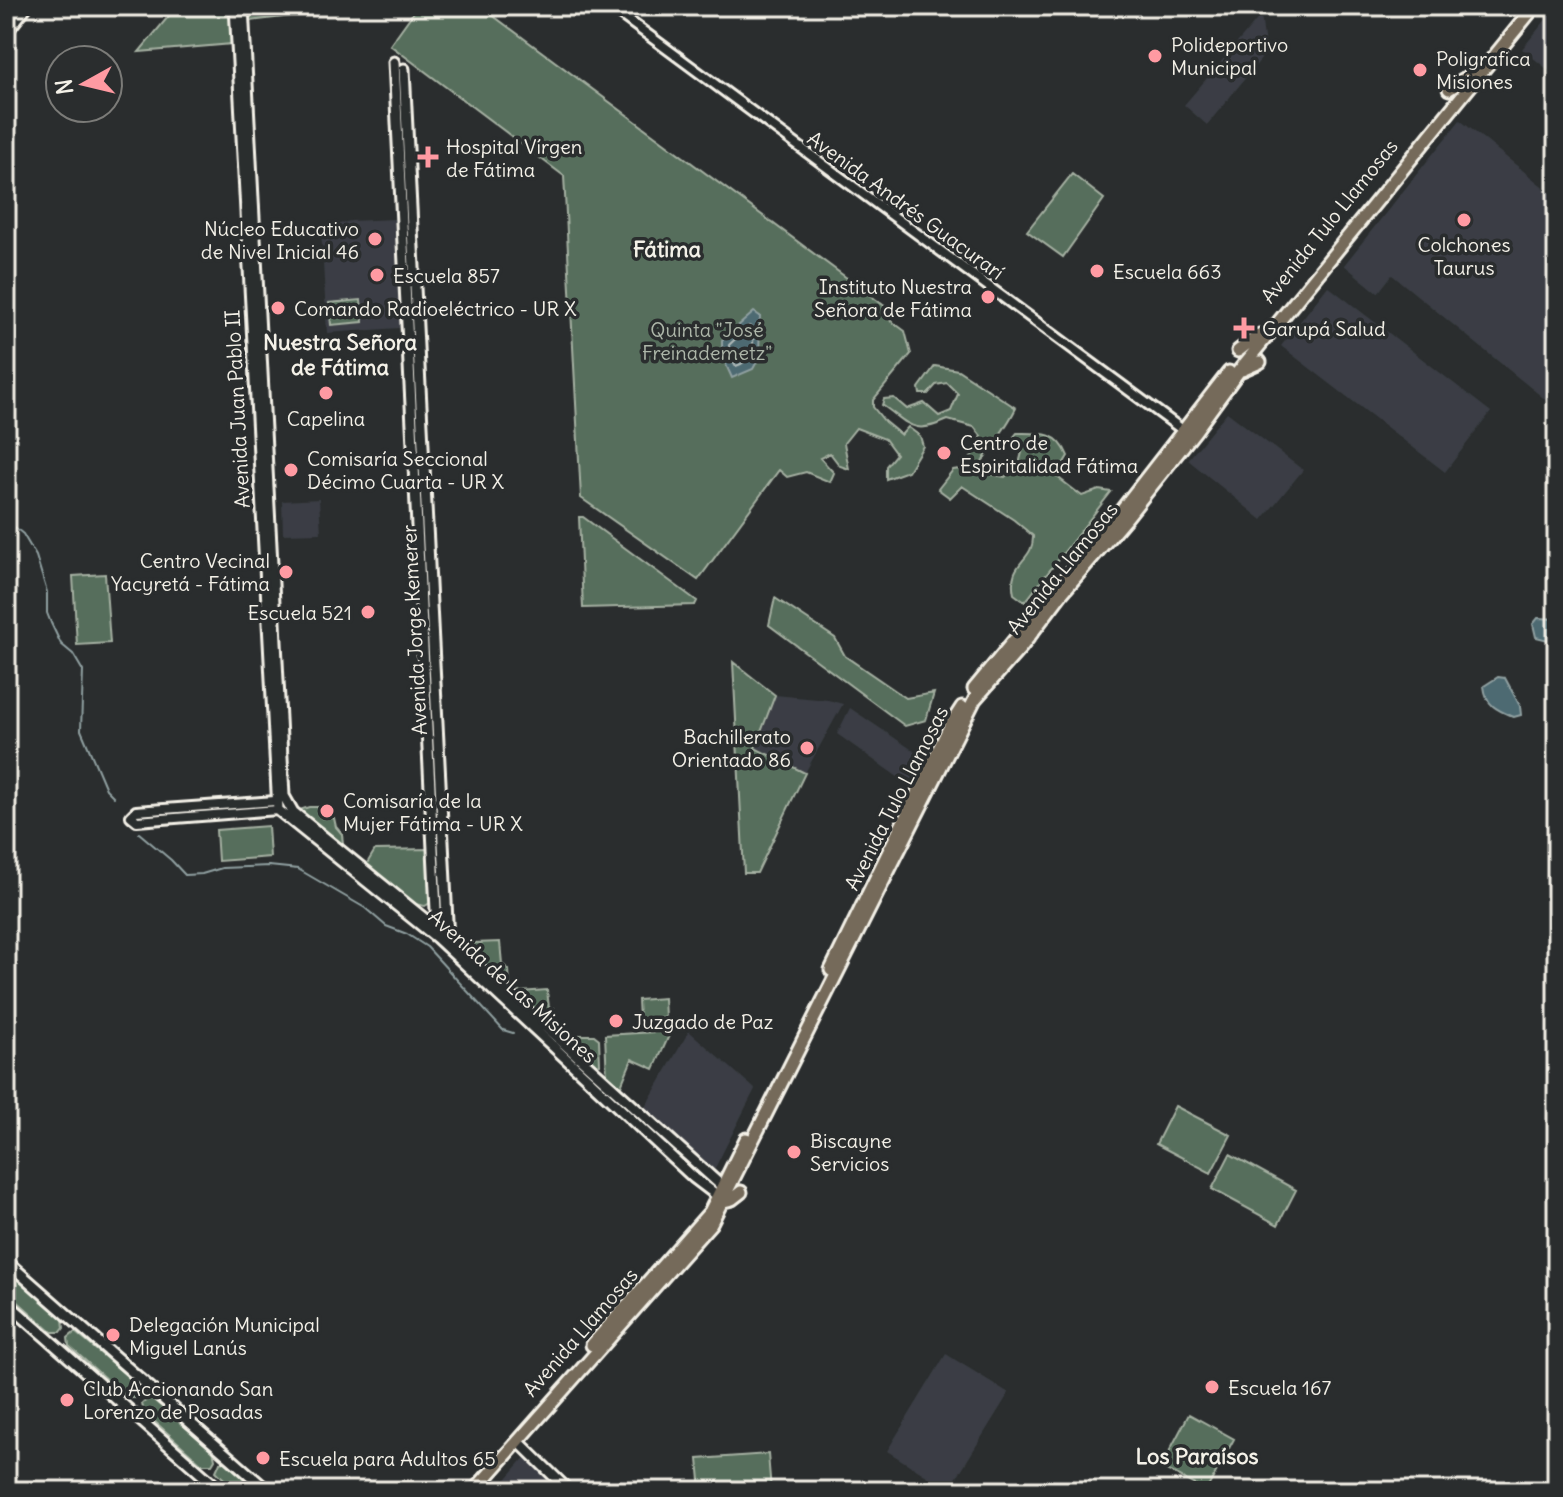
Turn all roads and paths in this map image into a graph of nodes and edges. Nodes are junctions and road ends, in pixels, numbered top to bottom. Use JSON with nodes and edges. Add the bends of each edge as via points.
{"nodes":[{"id":1,"x":27,"y":6,"type":"edge"},
{"id":2,"x":235,"y":6,"type":"edge"},
{"id":3,"x":243,"y":6,"type":"edge"},
{"id":4,"x":609,"y":6,"type":"edge"},
{"id":5,"x":1527,"y":6,"type":"edge"},
{"id":6,"x":1535,"y":6,"type":"edge"},
{"id":7,"x":6,"y":33,"type":"edge"},
{"id":8,"x":394,"y":62,"type":"dead end"},
{"id":9,"x":404,"y":69,"type":"dead end"},
{"id":10,"x":1473,"y":73,"type":"junction"},
{"id":11,"x":1449,"y":89,"type":"dead end"},
{"id":12,"x":1445,"y":133,"type":"dead end"},
{"id":13,"x":1426,"y":142,"type":"junction"},
{"id":14,"x":1259,"y":335,"type":"junction"},
{"id":15,"x":1238,"y":351,"type":"dead end"},
{"id":16,"x":1260,"y":362,"type":"dead end"},
{"id":17,"x":1238,"y":372,"type":"junction"},
{"id":18,"x":1184,"y":431,"type":"junction"},
{"id":19,"x":1109,"y":552,"type":"dead end"},
{"id":20,"x":1094,"y":554,"type":"junction"},
{"id":21,"x":289,"y":805,"type":"junction"},
{"id":22,"x":277,"y":806,"type":"junction"},
{"id":23,"x":437,"y":933,"type":"junction"},
{"id":24,"x":448,"y":945,"type":"junction"},
{"id":25,"x":726,"y":1194,"type":"junction"},
{"id":26,"x":6,"y":1261,"type":"edge"},
{"id":27,"x":6,"y":1302,"type":"edge"},
{"id":28,"x":518,"y":1441,"type":"junction"},
{"id":29,"x":221,"y":1491,"type":"edge"},
{"id":30,"x":268,"y":1491,"type":"edge"},
{"id":31,"x":466,"y":1491,"type":"edge"},
{"id":32,"x":474,"y":1491,"type":"edge"},
{"id":33,"x":569,"y":1491,"type":"edge"}],
"edges":[{"from":1,"to":7,"type":"main road"},
{"from":2,"to":22,"type":"main road","name":"Avenida Juan Pablo II"},
{"from":3,"to":21,"type":"main road","name":"Avenida Juan Pablo II","via":[[284,796]]},
{"from":4,"to":18,"type":"street","name":"Avenida Andrés Guacurarí"},
{"from":5,"to":10,"type":"highway","name":"Avenida Tulo Llamosas"},
{"from":6,"to":13,"type":"highway","name":"Avenida Llamosas"},
{"from":8,"to":23,"type":"main road","name":"Avenida Jorge Kemerer"},
{"from":9,"to":24,"type":"main road","name":"Avenida Jorge Kemerer"},
{"from":10,"to":11,"type":"highway"},
{"from":10,"to":14,"type":"highway","name":"Avenida Tulo Llamosas"},
{"from":12,"to":13,"type":"highway"},
{"from":13,"to":17,"type":"highway","name":"Avenida Llamosas"},
{"from":14,"to":15,"type":"highway"},
{"from":14,"to":18,"type":"highway","name":"Avenida Tulo Llamosas"},
{"from":16,"to":17,"type":"highway"},
{"from":17,"to":20,"type":"highway","name":"Avenida Llamosas"},
{"from":18,"to":25,"type":"highway","name":"Avenida Tulo Llamosas","via":[[1016,630],[951,724]]},
{"from":19,"to":20,"type":"highway"},
{"from":20,"to":25,"type":"highway","name":"Avenida Llamosas","via":[[965,715]]},
{"from":21,"to":22,"type":"main road"},
{"from":21,"to":23,"type":"main road","name":"Avenida de Las Misiones"},
{"from":22,"to":22,"type":"street","via":[[136,811],[131,816],[137,821]]},
{"from":22,"to":23,"type":"main road","name":"Avenida de Las Misiones"},
{"from":23,"to":24,"type":"main road","name":"Avenida de Las Misiones"},
{"from":24,"to":25,"type":"main road","name":"Avenida de Las Misiones","via":[[609,1082]]},
{"from":25,"to":28,"type":"highway","name":"Avenida Llamosas","via":[[702,1235]]},
{"from":25,"to":31,"type":"highway","name":"Avenida Llamosas"},
{"from":26,"to":30,"type":"main road"},
{"from":27,"to":29,"type":"main road"},
{"from":28,"to":32,"type":"highway","name":"Avenida Llamosas"},
{"from":28,"to":33,"type":"main road"}]}
